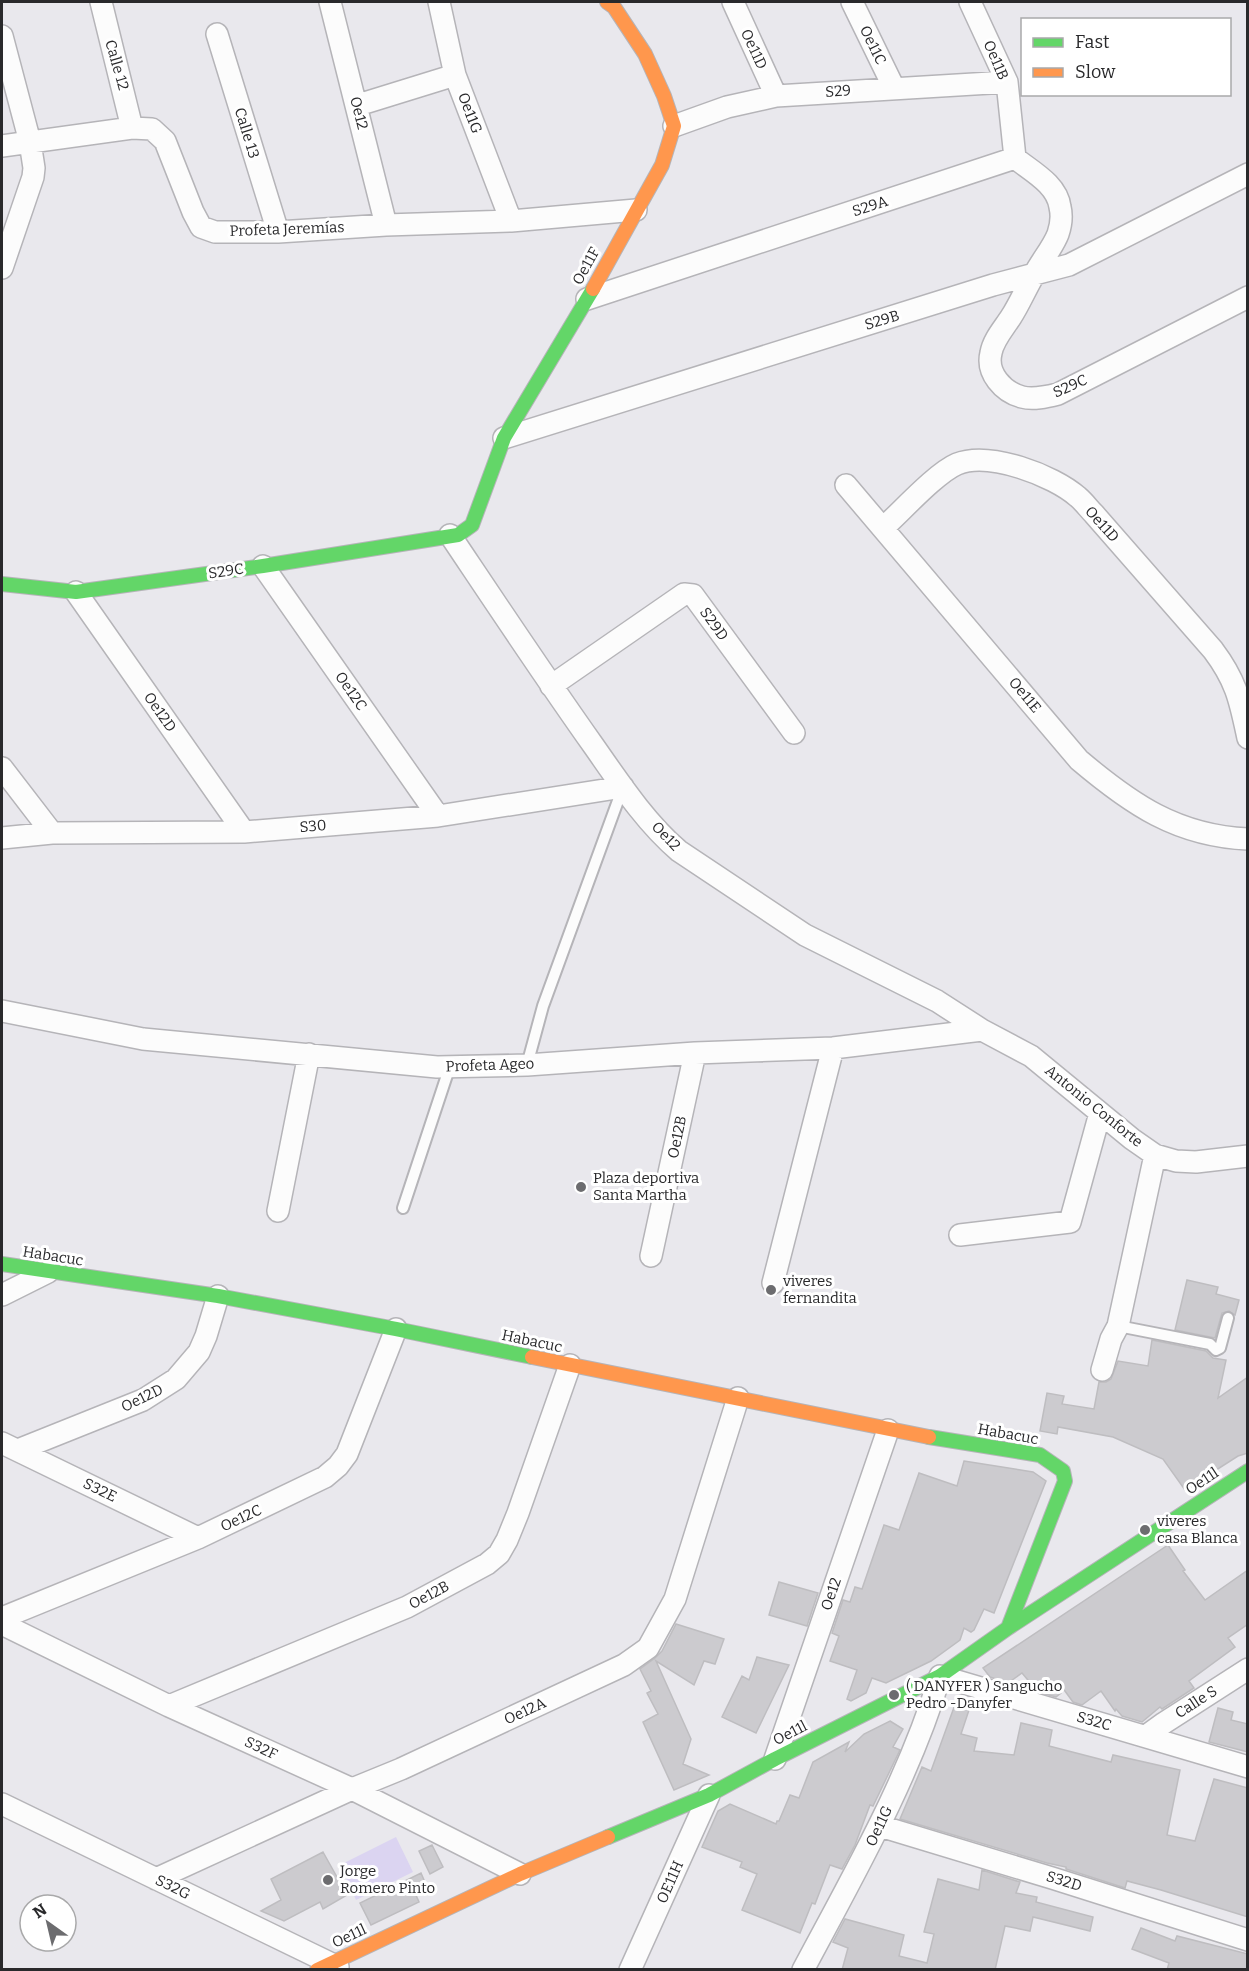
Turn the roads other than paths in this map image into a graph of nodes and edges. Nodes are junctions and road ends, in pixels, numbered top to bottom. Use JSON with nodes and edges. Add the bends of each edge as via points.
{"nodes":[{"id":1,"x":101,"y":2,"type":"edge"},
{"id":2,"x":330,"y":2,"type":"edge"},
{"id":3,"x":439,"y":2,"type":"edge"},
{"id":4,"x":607,"y":2,"type":"edge"},
{"id":5,"x":733,"y":2,"type":"edge"},
{"id":6,"x":852,"y":2,"type":"edge"},
{"id":7,"x":970,"y":2,"type":"edge"},
{"id":8,"x":217,"y":34,"type":"dead end"},
{"id":9,"x":2,"y":36,"type":"edge"},
{"id":10,"x":455,"y":75,"type":"junction"},
{"id":11,"x":1007,"y":82,"type":"junction"},
{"id":12,"x":894,"y":88,"type":"junction"},
{"id":13,"x":776,"y":96,"type":"junction"},
{"id":14,"x":358,"y":105,"type":"junction"},
{"id":15,"x":674,"y":126,"type":"junction"},
{"id":16,"x":132,"y":128,"type":"junction"},
{"id":17,"x":30,"y":142,"type":"junction"},
{"id":18,"x":2,"y":146,"type":"edge"},
{"id":19,"x":1015,"y":158,"type":"junction"},
{"id":20,"x":1248,"y":174,"type":"edge"},
{"id":21,"x":636,"y":210,"type":"junction"},
{"id":22,"x":511,"y":221,"type":"junction"},
{"id":23,"x":386,"y":225,"type":"junction"},
{"id":24,"x":278,"y":232,"type":"junction"},
{"id":25,"x":2,"y":268,"type":"edge"},
{"id":26,"x":1033,"y":276,"type":"junction"},
{"id":27,"x":1248,"y":297,"type":"edge"},
{"id":28,"x":587,"y":299,"type":"junction"},
{"id":29,"x":504,"y":438,"type":"junction"},
{"id":30,"x":846,"y":485,"type":"dead end"},
{"id":31,"x":883,"y":528,"type":"junction"},
{"id":32,"x":450,"y":535,"type":"junction"},
{"id":33,"x":263,"y":566,"type":"junction"},
{"id":34,"x":2,"y":584,"type":"edge"},
{"id":35,"x":76,"y":592,"type":"junction"},
{"id":36,"x":551,"y":686,"type":"junction"},
{"id":37,"x":794,"y":733,"type":"dead end"},
{"id":38,"x":1248,"y":738,"type":"edge"},
{"id":39,"x":2,"y":768,"type":"edge"},
{"id":40,"x":623,"y":787,"type":"junction"},
{"id":41,"x":438,"y":816,"type":"junction"},
{"id":42,"x":244,"y":832,"type":"junction"},
{"id":43,"x":52,"y":833,"type":"junction"},
{"id":44,"x":2,"y":838,"type":"edge"},
{"id":45,"x":1248,"y":839,"type":"edge"},
{"id":46,"x":2,"y":1011,"type":"edge"},
{"id":47,"x":982,"y":1030,"type":"junction"},
{"id":48,"x":833,"y":1047,"type":"junction"},
{"id":49,"x":695,"y":1053,"type":"junction"},
{"id":50,"x":309,"y":1054,"type":"junction"},
{"id":51,"x":527,"y":1065,"type":"junction"},
{"id":52,"x":450,"y":1066,"type":"junction"},
{"id":53,"x":1100,"y":1113,"type":"junction"},
{"id":54,"x":1155,"y":1155,"type":"junction"},
{"id":55,"x":1248,"y":1156,"type":"edge"},
{"id":56,"x":404,"y":1208,"type":"dead end"},
{"id":57,"x":278,"y":1210,"type":"dead end"},
{"id":58,"x":960,"y":1235,"type":"dead end"},
{"id":59,"x":651,"y":1256,"type":"dead end"},
{"id":60,"x":2,"y":1264,"type":"edge"},
{"id":61,"x":48,"y":1272,"type":"junction"},
{"id":62,"x":773,"y":1283,"type":"dead end"},
{"id":63,"x":2,"y":1295,"type":"edge"},
{"id":64,"x":218,"y":1296,"type":"junction"},
{"id":65,"x":1228,"y":1318,"type":"dead end"},
{"id":66,"x":1118,"y":1326,"type":"junction"},
{"id":67,"x":396,"y":1329,"type":"junction"},
{"id":68,"x":570,"y":1365,"type":"junction"},
{"id":69,"x":1102,"y":1370,"type":"dead end"},
{"id":70,"x":738,"y":1398,"type":"junction"},
{"id":71,"x":888,"y":1430,"type":"junction"},
{"id":72,"x":10,"y":1447,"type":"edge"},
{"id":73,"x":1248,"y":1471,"type":"edge"},
{"id":74,"x":198,"y":1538,"type":"junction"},
{"id":75,"x":2,"y":1618,"type":"edge"},
{"id":76,"x":2,"y":1624,"type":"edge"},
{"id":77,"x":1008,"y":1628,"type":"junction"},
{"id":78,"x":1248,"y":1669,"type":"edge"},
{"id":79,"x":940,"y":1676,"type":"junction"},
{"id":80,"x":169,"y":1706,"type":"junction"},
{"id":81,"x":1146,"y":1736,"type":"junction"},
{"id":82,"x":775,"y":1759,"type":"junction"},
{"id":83,"x":1248,"y":1767,"type":"edge"},
{"id":84,"x":352,"y":1789,"type":"junction"},
{"id":85,"x":709,"y":1795,"type":"junction"},
{"id":86,"x":2,"y":1804,"type":"edge"},
{"id":87,"x":880,"y":1826,"type":"junction"},
{"id":88,"x":520,"y":1874,"type":"junction"},
{"id":89,"x":156,"y":1879,"type":"junction"},
{"id":90,"x":1248,"y":1940,"type":"edge"},
{"id":91,"x":330,"y":1967,"type":"edge"},
{"id":92,"x":630,"y":1970,"type":"edge"},
{"id":93,"x":803,"y":1970,"type":"edge"}],
"edges":[{"from":1,"to":16,"type":"street","name":"Calle 12"},
{"from":2,"to":14,"type":"street","name":"Oe12"},
{"from":3,"to":10,"type":"street","name":"Oe11G"},
{"from":4,"to":15,"type":"street","via":[[645,54]]},
{"from":5,"to":13,"type":"street","name":"Oe11D"},
{"from":6,"to":12,"type":"street","name":"Oe11C"},
{"from":7,"to":11,"type":"street","name":"Oe11B"},
{"from":8,"to":24,"type":"street","name":"Calle 13"},
{"from":9,"to":17,"type":"street"},
{"from":10,"to":14,"type":"street"},
{"from":10,"to":22,"type":"street","name":"Oe11G"},
{"from":11,"to":12,"type":"street","name":"S29"},
{"from":11,"to":19,"type":"street","name":"Oe11B"},
{"from":12,"to":13,"type":"street","name":"S29"},
{"from":13,"to":15,"type":"street","name":"S29","via":[[727,107]]},
{"from":14,"to":23,"type":"street","name":"Oe12"},
{"from":15,"to":21,"type":"street","name":"Oe11F","via":[[662,165]]},
{"from":16,"to":17,"type":"street","name":"Profeta Jeremías"},
{"from":16,"to":24,"type":"street","name":"Profeta Jeremías","via":[[152,129],[165,141],[201,227],[215,232]]},
{"from":17,"to":18,"type":"street","name":"Profeta Jeremías"},
{"from":17,"to":25,"type":"street","via":[[33,177]]},
{"from":19,"to":26,"type":"street","via":[[1043,178],[1060,204],[1058,234]]},
{"from":19,"to":28,"type":"street","name":"S29A"},
{"from":20,"to":26,"type":"street","name":"S29B","via":[[1069,265]]},
{"from":21,"to":22,"type":"street","name":"Profeta Jeremías"},
{"from":21,"to":28,"type":"street","name":"Oe11F"},
{"from":22,"to":23,"type":"street","name":"Profeta Jeremías"},
{"from":23,"to":24,"type":"street","name":"Profeta Jeremías"},
{"from":26,"to":27,"type":"street","name":"S29C","via":[[990,353],[995,379],[1006,390],[1022,397],[1058,394]]},
{"from":26,"to":29,"type":"street","name":"S29B","via":[[993,285]]},
{"from":28,"to":29,"type":"street","name":"Oe11F"},
{"from":29,"to":32,"type":"street","name":"Oe11F","via":[[472,525],[458,535]]},
{"from":30,"to":31,"type":"street","name":"Oe11E"},
{"from":31,"to":38,"type":"street","name":"Oe11D","via":[[943,472],[969,460],[1025,469],[1057,483],[1094,514],[1229,671],[1239,695]]},
{"from":31,"to":45,"type":"street","name":"Oe11E","via":[[1079,760],[1151,813],[1191,831]]},
{"from":32,"to":33,"type":"street","name":"S29C"},
{"from":32,"to":36,"type":"street","name":"Oe12"},
{"from":33,"to":35,"type":"street","name":"S29C"},
{"from":33,"to":41,"type":"street","name":"Oe12C"},
{"from":34,"to":35,"type":"street","name":"S29C"},
{"from":35,"to":42,"type":"street","name":"Oe12D"},
{"from":36,"to":37,"type":"street","name":"S29D","via":[[688,594],[693,595]]},
{"from":36,"to":40,"type":"street","name":"Oe12"},
{"from":39,"to":43,"type":"street"},
{"from":40,"to":41,"type":"street","name":"S30"},
{"from":40,"to":47,"type":"street","name":"Oe12","via":[[664,836],[695,862],[805,935],[930,997]]},
{"from":40,"to":51,"type":"lane","via":[[543,1005]]},
{"from":41,"to":42,"type":"street","name":"S30"},
{"from":42,"to":43,"type":"street","name":"S30"},
{"from":43,"to":44,"type":"street","name":"S30"},
{"from":46,"to":50,"type":"street","name":"Profeta Ageo","via":[[143,1039]]},
{"from":47,"to":48,"type":"street","name":"Profeta Ageo"},
{"from":47,"to":53,"type":"street","name":"Antonio Conforte","via":[[1031,1056]]},
{"from":48,"to":49,"type":"street","name":"Profeta Ageo"},
{"from":48,"to":62,"type":"street"},
{"from":49,"to":51,"type":"street","name":"Profeta Ageo"},
{"from":49,"to":59,"type":"street","name":"Oe12B"},
{"from":50,"to":52,"type":"street","name":"Profeta Ageo"},
{"from":50,"to":57,"type":"street"},
{"from":51,"to":52,"type":"street","name":"Profeta Ageo"},
{"from":52,"to":56,"type":"lane"},
{"from":53,"to":54,"type":"street","name":"Antonio Conforte"},
{"from":53,"to":58,"type":"street","via":[[1070,1222]]},
{"from":54,"to":55,"type":"street","name":"Antonio Conforte","via":[[1196,1162]]},
{"from":54,"to":66,"type":"street"},
{"from":60,"to":61,"type":"street","name":"Habacuc"},
{"from":61,"to":63,"type":"street"},
{"from":61,"to":64,"type":"street","name":"Habacuc"},
{"from":64,"to":67,"type":"street","name":"Habacuc"},
{"from":64,"to":72,"type":"street","name":"Oe12D","via":[[199,1352],[176,1379],[143,1400]]},
{"from":65,"to":66,"type":"lane","via":[[1220,1348],[1216,1350],[1210,1344]]},
{"from":66,"to":69,"type":"street"},
{"from":67,"to":68,"type":"street","name":"Habacuc"},
{"from":67,"to":74,"type":"street","name":"Oe12C","via":[[347,1454],[338,1466],[307,1487]]},
{"from":68,"to":70,"type":"street","name":"Habacuc"},
{"from":68,"to":80,"type":"street","name":"Oe12B","via":[[518,1513],[499,1554],[398,1611]]},
{"from":70,"to":71,"type":"street","name":"Habacuc"},
{"from":70,"to":84,"type":"street","name":"Oe12A","via":[[675,1599],[648,1648],[624,1665]]},
{"from":71,"to":77,"type":"street","name":"Habacuc","via":[[1040,1455],[1063,1471],[1065,1481]]},
{"from":71,"to":82,"type":"street","name":"Oe12"},
{"from":72,"to":74,"type":"street","name":"S32E"},
{"from":73,"to":77,"type":"street","name":"Oe11l"},
{"from":74,"to":75,"type":"street","name":"Oe12C"},
{"from":76,"to":80,"type":"street","name":"S32F"},
{"from":77,"to":79,"type":"street","name":"Oe11l"},
{"from":78,"to":81,"type":"street","name":"Calle S"},
{"from":79,"to":81,"type":"street","name":"S32C"},
{"from":79,"to":82,"type":"street","name":"Oe11l"},
{"from":79,"to":87,"type":"street","name":"Oe11G","via":[[930,1711]]},
{"from":80,"to":84,"type":"street","name":"S32F"},
{"from":81,"to":83,"type":"street","name":"S32C"},
{"from":82,"to":85,"type":"street","name":"Oe11l"},
{"from":84,"to":88,"type":"street","name":"S32F"},
{"from":84,"to":89,"type":"street","name":"Oe12A"},
{"from":85,"to":88,"type":"street","name":"Oe11l"},
{"from":85,"to":92,"type":"street","name":"OE11H"},
{"from":86,"to":89,"type":"street","name":"S32G"},
{"from":87,"to":90,"type":"street","name":"S32D"},
{"from":87,"to":93,"type":"street","name":"Oe11G"},
{"from":88,"to":91,"type":"street","name":"Oe11l"},
{"from":89,"to":91,"type":"street","name":"S32G"}]}
